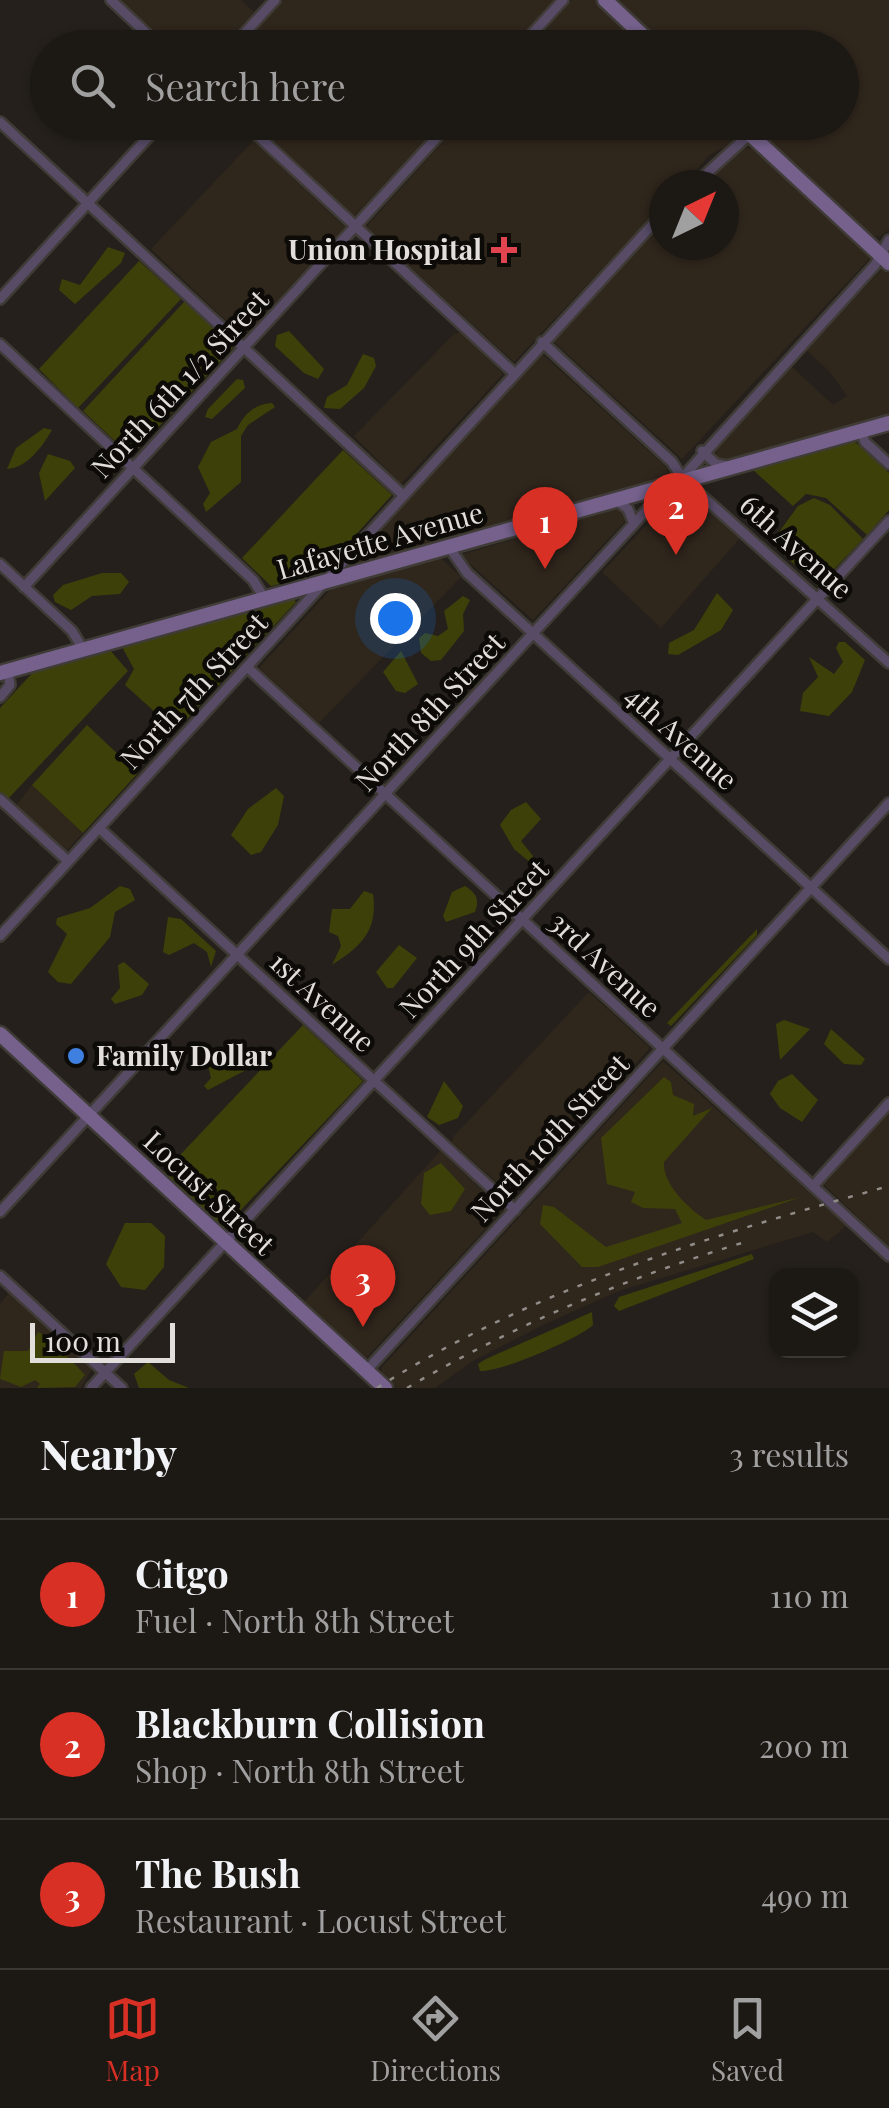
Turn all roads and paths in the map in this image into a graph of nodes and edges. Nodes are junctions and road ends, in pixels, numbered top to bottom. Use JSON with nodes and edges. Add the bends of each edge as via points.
{"nodes":[{"id":1,"x":111,"y":0,"type":"edge"},
{"id":2,"x":274,"y":0,"type":"edge"},
{"id":3,"x":563,"y":0,"type":"edge"},
{"id":4,"x":605,"y":0,"type":"edge"},
{"id":5,"x":143,"y":30,"type":"edge"},
{"id":6,"x":247,"y":30,"type":"edge"},
{"id":7,"x":536,"y":30,"type":"edge"},
{"id":8,"x":637,"y":30,"type":"edge"},
{"id":9,"x":0,"y":122,"type":"edge"},
{"id":10,"x":146,"y":140,"type":"edge"},
{"id":11,"x":262,"y":140,"type":"edge"},
{"id":12,"x":434,"y":140,"type":"edge"},
{"id":13,"x":743,"y":140,"type":"edge"},
{"id":14,"x":756,"y":140,"type":"edge"},
{"id":15,"x":710,"y":170,"type":"edge"},
{"id":16,"x":88,"y":203,"type":"junction"},
{"id":17,"x":355,"y":226,"type":"junction"},
{"id":18,"x":649,"y":228,"type":"edge"},
{"id":19,"x":889,"y":240,"type":"edge"},
{"id":20,"x":885,"y":259,"type":"edge"},
{"id":21,"x":0,"y":299,"type":"edge"},
{"id":22,"x":542,"y":342,"type":"junction"},
{"id":23,"x":0,"y":344,"type":"edge"},
{"id":24,"x":244,"y":348,"type":"junction"},
{"id":25,"x":514,"y":373,"type":"junction"},
{"id":26,"x":889,"y":423,"type":"edge"},
{"id":27,"x":860,"y":431,"type":"junction"},
{"id":28,"x":702,"y":451,"type":"junction"},
{"id":29,"x":889,"y":464,"type":"edge"},
{"id":30,"x":735,"y":466,"type":"junction"},
{"id":31,"x":133,"y":468,"type":"junction"},
{"id":32,"x":682,"y":478,"type":"junction"},
{"id":33,"x":402,"y":495,"type":"junction"},
{"id":34,"x":613,"y":500,"type":"junction"},
{"id":35,"x":889,"y":522,"type":"edge"},
{"id":36,"x":634,"y":524,"type":"junction"},
{"id":37,"x":448,"y":547,"type":"junction"},
{"id":38,"x":0,"y":564,"type":"edge"},
{"id":39,"x":322,"y":584,"type":"junction"},
{"id":40,"x":24,"y":587,"type":"junction"},
{"id":41,"x":818,"y":598,"type":"junction"},
{"id":42,"x":265,"y":600,"type":"junction"},
{"id":43,"x":533,"y":633,"type":"junction"},
{"id":44,"x":83,"y":650,"type":"junction"},
{"id":45,"x":889,"y":663,"type":"edge"},
{"id":46,"x":247,"y":667,"type":"junction"},
{"id":47,"x":4,"y":672,"type":"edge"},
{"id":48,"x":0,"y":697,"type":"edge"},
{"id":49,"x":671,"y":759,"type":"junction"},
{"id":50,"x":385,"y":794,"type":"junction"},
{"id":51,"x":0,"y":799,"type":"edge"},
{"id":52,"x":889,"y":804,"type":"edge"},
{"id":53,"x":99,"y":828,"type":"junction"},
{"id":54,"x":68,"y":861,"type":"junction"},
{"id":55,"x":812,"y":888,"type":"junction"},
{"id":56,"x":522,"y":920,"type":"junction"},
{"id":57,"x":0,"y":936,"type":"edge"},
{"id":58,"x":237,"y":954,"type":"junction"},
{"id":59,"x":889,"y":959,"type":"edge"},
{"id":60,"x":0,"y":1034,"type":"edge"},
{"id":61,"x":663,"y":1049,"type":"junction"},
{"id":62,"x":374,"y":1080,"type":"junction"},
{"id":63,"x":889,"y":1103,"type":"edge"},
{"id":64,"x":89,"y":1116,"type":"junction"},
{"id":65,"x":812,"y":1186,"type":"junction"},
{"id":66,"x":515,"y":1210,"type":"junction"},
{"id":67,"x":0,"y":1212,"type":"edge"},
{"id":68,"x":226,"y":1242,"type":"junction"},
{"id":69,"x":889,"y":1256,"type":"edge"},
{"id":70,"x":0,"y":1276,"type":"edge"},
{"id":71,"x":366,"y":1370,"type":"junction"},
{"id":72,"x":106,"y":1373,"type":"junction"},
{"id":73,"x":92,"y":1388,"type":"edge"},
{"id":74,"x":122,"y":1388,"type":"edge"},
{"id":75,"x":385,"y":1388,"type":"edge"}],
"edges":[{"from":1,"to":5,"type":"street"},
{"from":2,"to":6,"type":"street"},
{"from":3,"to":7,"type":"street"},
{"from":4,"to":8,"type":"street"},
{"from":9,"to":16,"type":"street"},
{"from":10,"to":16,"type":"street"},
{"from":11,"to":17,"type":"street"},
{"from":12,"to":17,"type":"street","name":"North 6th 1/2 Street"},
{"from":13,"to":15,"type":"street"},
{"from":14,"to":20,"type":"street"},
{"from":16,"to":21,"type":"street"},
{"from":16,"to":24,"type":"street"},
{"from":17,"to":24,"type":"street","name":"North 6th 1/2 Street"},
{"from":17,"to":25,"type":"street"},
{"from":18,"to":22,"type":"street","name":"North 7th Street"},
{"from":19,"to":20,"type":"street","name":"North 8th Street"},
{"from":20,"to":28,"type":"street","name":"North 8th Street"},
{"from":22,"to":25,"type":"street","name":"North 7th Street"},
{"from":22,"to":32,"type":"street","name":"6th Avenue"},
{"from":23,"to":31,"type":"street"},
{"from":24,"to":31,"type":"street","name":"North 6th 1/2 Street"},
{"from":24,"to":33,"type":"street"},
{"from":25,"to":33,"type":"street","name":"North 7th Street"},
{"from":26,"to":27,"type":"street","name":"Lafayette Avenue"},
{"from":27,"to":29,"type":"street"},
{"from":27,"to":30,"type":"street","name":"Lafayette Avenue"},
{"from":28,"to":30,"type":"street","via":[[716,464]]},
{"from":28,"to":32,"type":"street","name":"North 8th Street"},
{"from":30,"to":32,"type":"street","name":"Lafayette Avenue"},
{"from":31,"to":40,"type":"street","name":"North 6th 1/2 Street"},
{"from":31,"to":42,"type":"street","via":[[262,588]]},
{"from":32,"to":34,"type":"street","name":"Lafayette Avenue"},
{"from":32,"to":36,"type":"street","name":"North 8th Street"},
{"from":32,"to":41,"type":"street","name":"6th Avenue"},
{"from":33,"to":39,"type":"street","name":"North 7th Street"},
{"from":34,"to":36,"type":"street"},
{"from":34,"to":37,"type":"street","name":"Lafayette Avenue"},
{"from":35,"to":41,"type":"street","name":"North 9th Street"},
{"from":36,"to":43,"type":"street","name":"North 8th Street"},
{"from":37,"to":39,"type":"street","name":"Lafayette Avenue"},
{"from":37,"to":43,"type":"street","name":"4th Avenue","via":[[453,560]]},
{"from":38,"to":40,"type":"street"},
{"from":39,"to":42,"type":"street","name":"Lafayette Avenue"},
{"from":39,"to":46,"type":"street","name":"North 7th Street"},
{"from":40,"to":44,"type":"street"},
{"from":41,"to":45,"type":"street","name":"6th Avenue"},
{"from":41,"to":49,"type":"street","name":"North 9th Street"},
{"from":42,"to":44,"type":"street","name":"Lafayette Avenue"},
{"from":43,"to":49,"type":"street","name":"4th Avenue"},
{"from":43,"to":50,"type":"street","name":"North 8th Street"},
{"from":44,"to":47,"type":"street","name":"Lafayette Avenue"},
{"from":46,"to":50,"type":"street","name":"3rd Avenue"},
{"from":46,"to":53,"type":"street","name":"North 7th Street"},
{"from":47,"to":48,"type":"street","via":[[10,684]]},
{"from":49,"to":55,"type":"street","name":"4th Avenue"},
{"from":49,"to":56,"type":"street","name":"North 9th Street"},
{"from":50,"to":56,"type":"street","name":"3rd Avenue"},
{"from":50,"to":58,"type":"street","name":"North 8th Street"},
{"from":51,"to":54,"type":"street"},
{"from":52,"to":55,"type":"street","name":"North 10th Street"},
{"from":53,"to":54,"type":"street","name":"North 7th Street"},
{"from":53,"to":58,"type":"street","name":"1st Avenue"},
{"from":54,"to":57,"type":"street","name":"North 7th Street"},
{"from":55,"to":59,"type":"street","name":"4th Avenue"},
{"from":55,"to":61,"type":"street","name":"North 10th Street"},
{"from":56,"to":61,"type":"street","name":"3rd Avenue"},
{"from":56,"to":62,"type":"street","name":"North 9th Street"},
{"from":58,"to":62,"type":"street","name":"1st Avenue"},
{"from":58,"to":64,"type":"street","name":"North 8th Street"},
{"from":60,"to":64,"type":"street","name":"Locust Street"},
{"from":61,"to":65,"type":"street","name":"3rd Avenue"},
{"from":61,"to":66,"type":"street","name":"North 10th Street"},
{"from":62,"to":66,"type":"street","name":"1st Avenue"},
{"from":62,"to":68,"type":"street","name":"North 9th Street"},
{"from":63,"to":65,"type":"street"},
{"from":64,"to":67,"type":"street","name":"North 8th Street"},
{"from":64,"to":68,"type":"street","name":"Locust Street"},
{"from":65,"to":69,"type":"street","name":"3rd Avenue"},
{"from":66,"to":71,"type":"street","name":"North 10th Street"},
{"from":68,"to":71,"type":"street","name":"Locust Street"},
{"from":68,"to":72,"type":"street","name":"North 9th Street"},
{"from":70,"to":72,"type":"street"},
{"from":71,"to":75,"type":"street","name":"Locust Street"},
{"from":72,"to":73,"type":"street","name":"North 9th Street"},
{"from":72,"to":74,"type":"street"}]}
